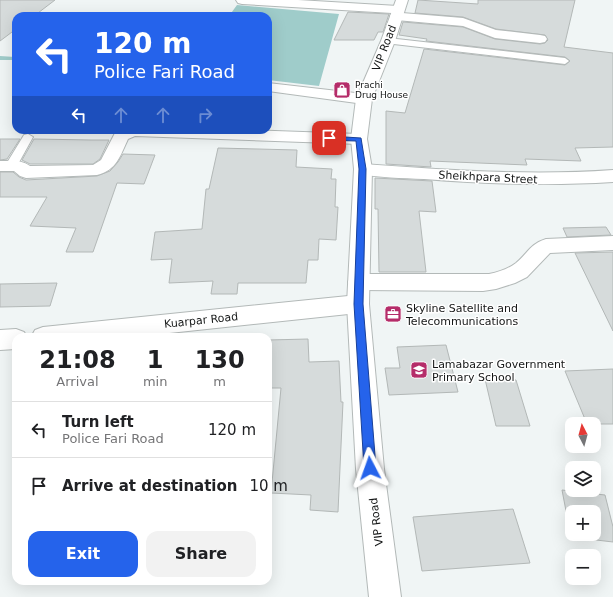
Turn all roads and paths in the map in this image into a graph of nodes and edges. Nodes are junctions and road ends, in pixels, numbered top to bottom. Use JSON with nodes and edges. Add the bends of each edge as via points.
{"nodes":[{"id":1,"x":242,"y":0,"type":"edge"},
{"id":2,"x":399,"y":9,"type":"edge"},
{"id":3,"x":540,"y":39,"type":"dead end"},
{"id":4,"x":388,"y":41,"type":"junction"},
{"id":5,"x":565,"y":61,"type":"dead end"},
{"id":6,"x":272,"y":88,"type":"edge"},
{"id":7,"x":364,"y":99,"type":"junction"},
{"id":8,"x":125,"y":134,"type":"edge"},
{"id":9,"x":218,"y":134,"type":"edge"},
{"id":10,"x":28,"y":137,"type":"dead end"},
{"id":11,"x":359,"y":139,"type":"junction"},
{"id":12,"x":5,"y":166,"type":"edge"},
{"id":13,"x":363,"y":169,"type":"junction"},
{"id":14,"x":613,"y":176,"type":"edge"},
{"id":15,"x":613,"y":243,"type":"edge"},
{"id":16,"x":359,"y":293,"type":"junction"},
{"id":17,"x":72,"y":333,"type":"edge"},
{"id":18,"x":12,"y":339,"type":"edge"},
{"id":19,"x":0,"y":340,"type":"edge"},
{"id":20,"x":385,"y":597,"type":"edge"}],
"edges":[{"from":1,"to":2,"type":"street"},
{"from":2,"to":3,"type":"street","via":[[472,23],[495,34]]},
{"from":2,"to":4,"type":"street","name":"VIP Road"},
{"from":4,"to":5,"type":"lane"},
{"from":4,"to":7,"type":"street","name":"VIP Road"},
{"from":6,"to":7,"type":"street"},
{"from":7,"to":11,"type":"street","name":"VIP Road"},
{"from":8,"to":12,"type":"street","via":[[108,163],[96,170],[26,172],[18,166]]},
{"from":9,"to":11,"type":"street"},
{"from":10,"to":12,"type":"lane"},
{"from":11,"to":13,"type":"street","name":"VIP Road"},
{"from":13,"to":14,"type":"street","name":"Sheikhpara Street","via":[[510,179]]},
{"from":13,"to":16,"type":"street","name":"VIP Road"},
{"from":15,"to":16,"type":"street","name":"Kuarpar Road","via":[[546,246],[539,250],[523,270],[498,281]]},
{"from":16,"to":17,"type":"street","name":"Kuarpar Road"},
{"from":16,"to":20,"type":"street","name":"VIP Road","via":[[370,468]]},
{"from":18,"to":19,"type":"street"}]}
